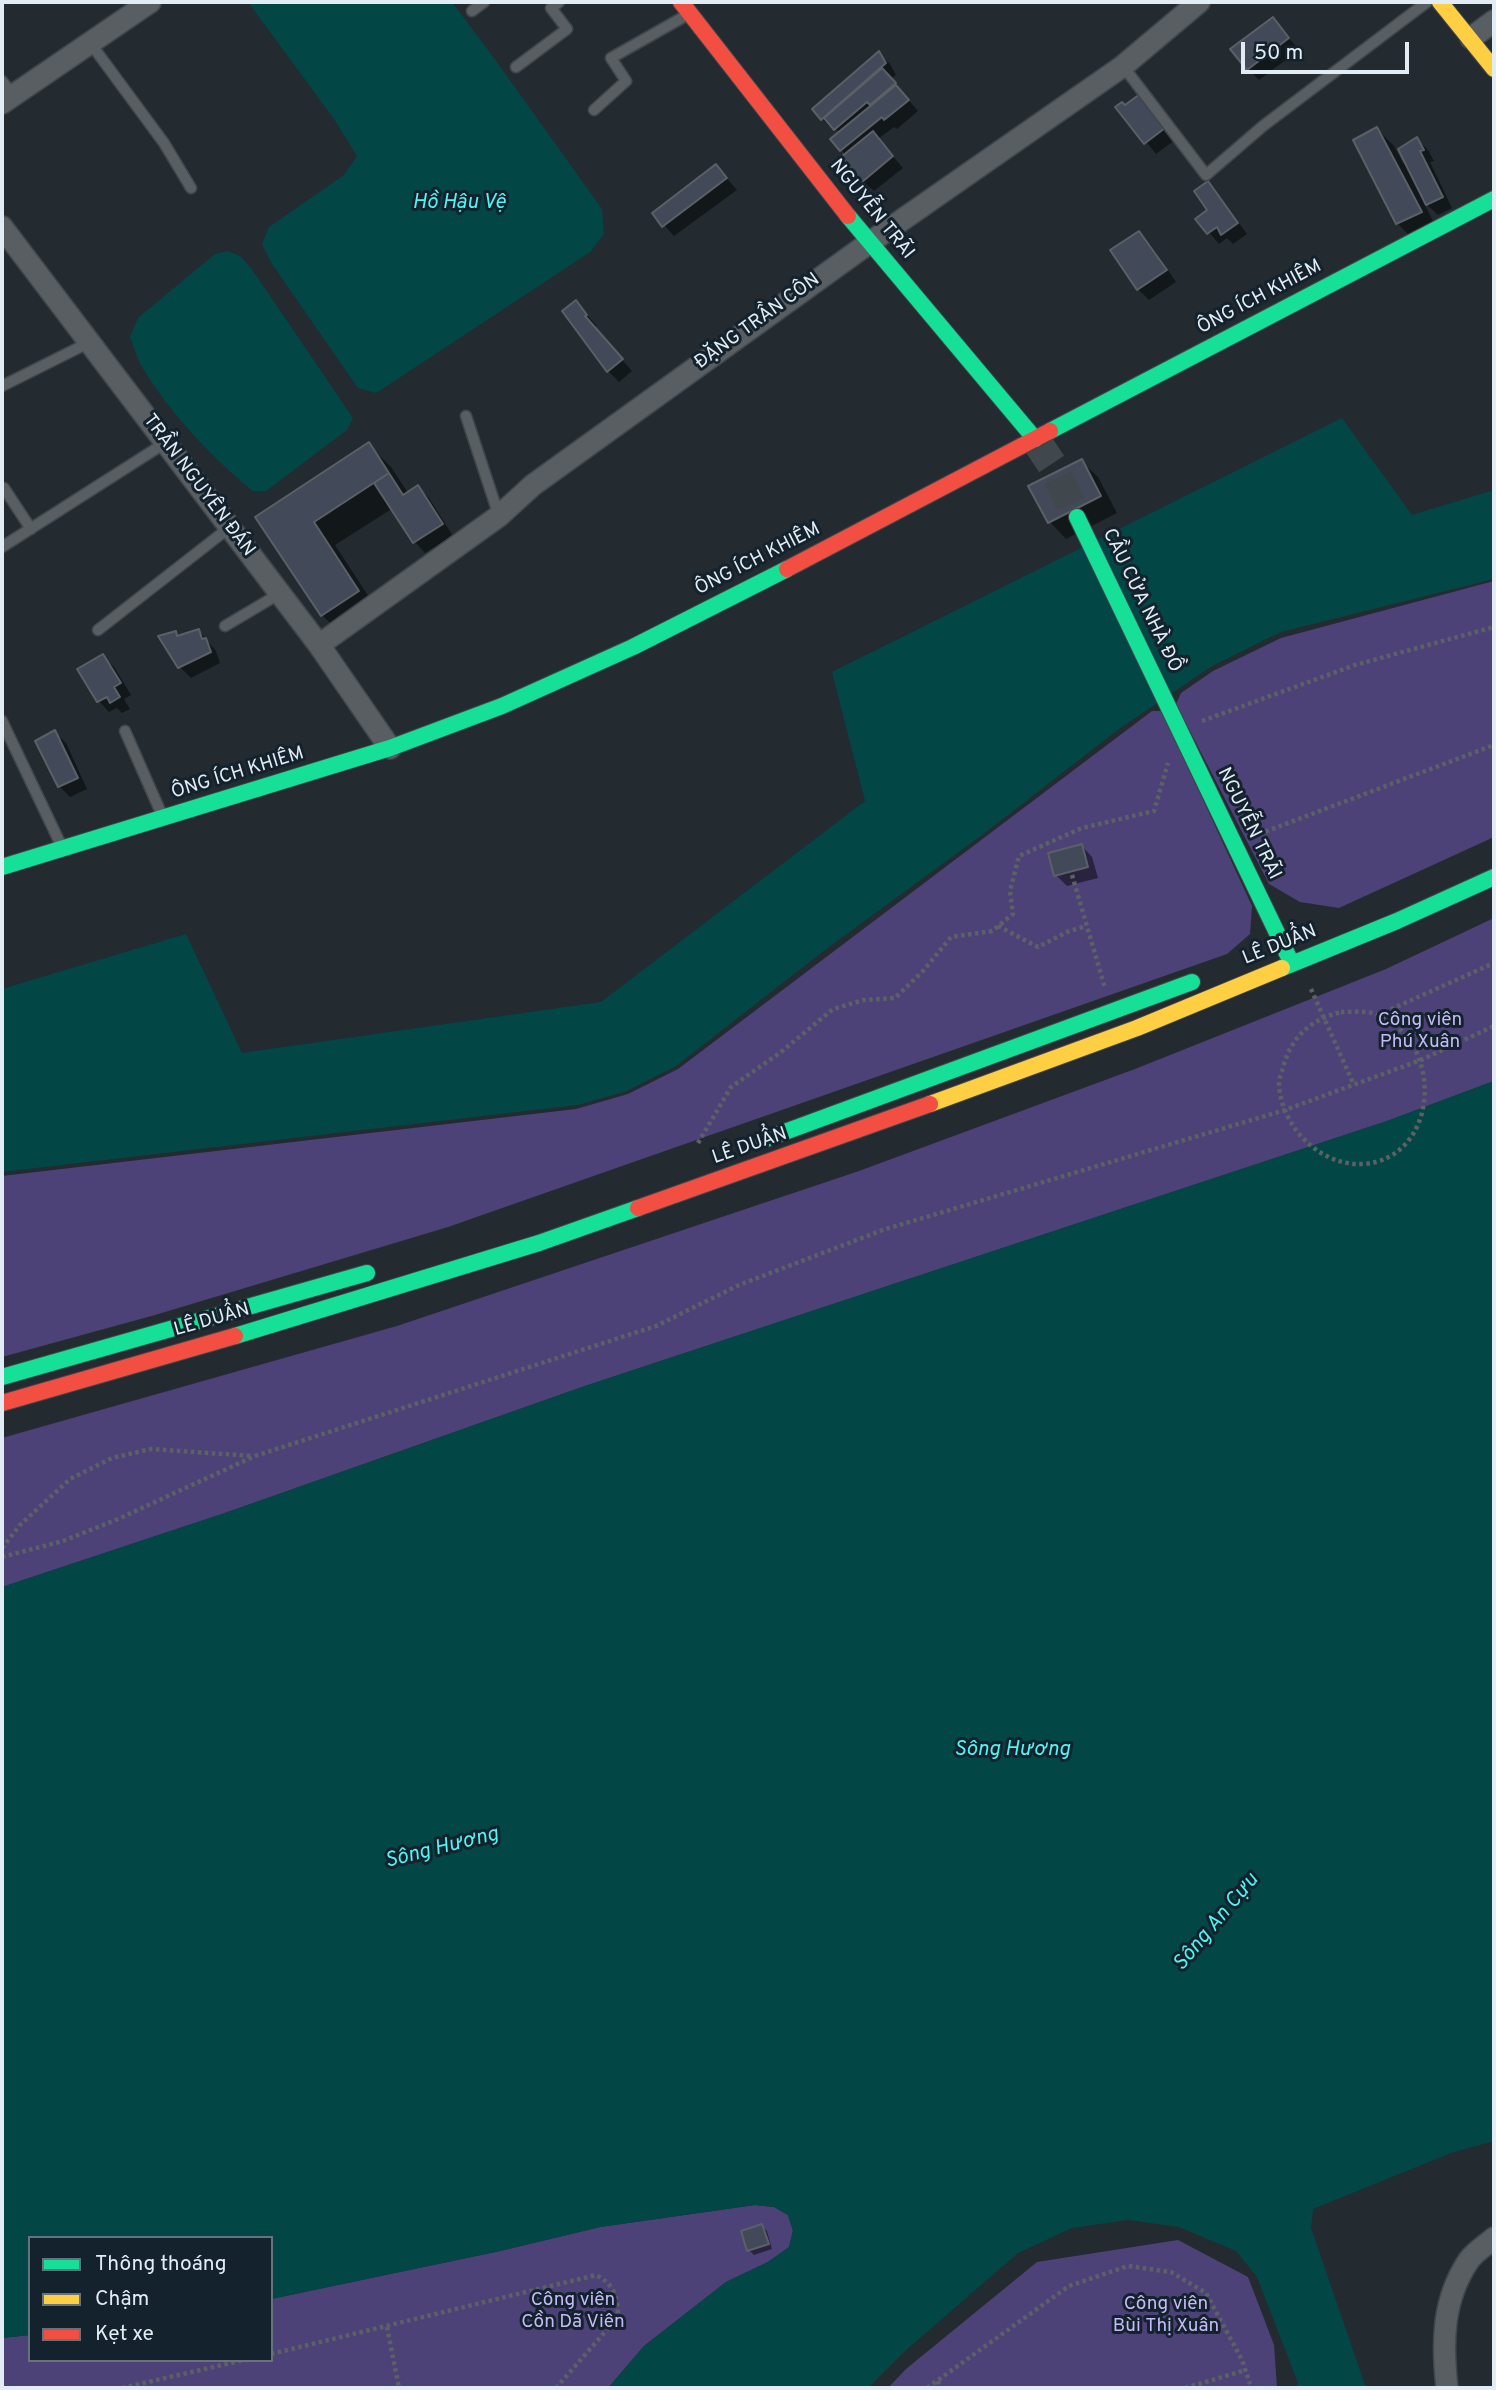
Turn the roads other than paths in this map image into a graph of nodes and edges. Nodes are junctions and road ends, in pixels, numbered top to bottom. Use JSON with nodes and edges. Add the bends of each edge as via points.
{"nodes":[{"id":1,"x":150,"y":2,"type":"edge"},
{"id":2,"x":484,"y":2,"type":"edge"},
{"id":3,"x":559,"y":2,"type":"edge"},
{"id":4,"x":1199,"y":2,"type":"edge"},
{"id":5,"x":1427,"y":2,"type":"edge"},
{"id":6,"x":1440,"y":2,"type":"edge"},
{"id":7,"x":685,"y":5,"type":"edge"},
{"id":8,"x":472,"y":11,"type":"dead end"},
{"id":9,"x":1494,"y":21,"type":"edge"},
{"id":10,"x":1472,"y":38,"type":"junction"},
{"id":11,"x":91,"y":44,"type":"junction"},
{"id":12,"x":1123,"y":66,"type":"junction"},
{"id":13,"x":516,"y":67,"type":"dead end"},
{"id":14,"x":1494,"y":69,"type":"edge"},
{"id":15,"x":6,"y":93,"type":"edge"},
{"id":16,"x":594,"y":110,"type":"dead end"},
{"id":17,"x":191,"y":188,"type":"dead end"},
{"id":18,"x":1494,"y":199,"type":"edge"},
{"id":19,"x":2,"y":227,"type":"edge"},
{"id":20,"x":869,"y":243,"type":"junction"},
{"id":21,"x":88,"y":343,"type":"junction"},
{"id":22,"x":2,"y":386,"type":"edge"},
{"id":23,"x":466,"y":416,"type":"dead end"},
{"id":24,"x":1035,"y":439,"type":"junction"},
{"id":25,"x":165,"y":443,"type":"junction"},
{"id":26,"x":4,"y":488,"type":"dead end"},
{"id":27,"x":499,"y":516,"type":"junction"},
{"id":28,"x":1077,"y":517,"type":"tunnel mouth"},
{"id":29,"x":230,"y":527,"type":"junction"},
{"id":30,"x":31,"y":529,"type":"junction"},
{"id":31,"x":2,"y":547,"type":"edge"},
{"id":32,"x":279,"y":594,"type":"junction"},
{"id":33,"x":225,"y":626,"type":"dead end"},
{"id":34,"x":98,"y":630,"type":"dead end"},
{"id":35,"x":319,"y":645,"type":"junction"},
{"id":36,"x":1167,"y":703,"type":"joint"},
{"id":37,"x":2,"y":721,"type":"edge"},
{"id":38,"x":125,"y":731,"type":"dead end"},
{"id":39,"x":390,"y":748,"type":"junction"},
{"id":40,"x":164,"y":819,"type":"junction"},
{"id":41,"x":63,"y":849,"type":"junction"},
{"id":42,"x":2,"y":867,"type":"edge"},
{"id":43,"x":1494,"y":877,"type":"edge"},
{"id":44,"x":1292,"y":964,"type":"junction"},
{"id":45,"x":1209,"y":975,"type":"dead end"},
{"id":46,"x":744,"y":1147,"type":"dead end"},
{"id":47,"x":380,"y":1269,"type":"dead end"},
{"id":48,"x":2,"y":1377,"type":"edge"},
{"id":49,"x":2,"y":1403,"type":"edge"},
{"id":50,"x":1494,"y":2238,"type":"edge"},
{"id":51,"x":1447,"y":2388,"type":"edge"}],
"edges":[{"from":1,"to":11,"type":"street"},
{"from":2,"to":8,"type":"lane"},
{"from":3,"to":13,"type":"lane","via":[[551,8],[567,29]]},
{"from":4,"to":12,"type":"street","name":"ĐẶNG TRẦN CÔN"},
{"from":5,"to":12,"type":"lane","via":[[1206,175]]},
{"from":6,"to":10,"type":"main road"},
{"from":7,"to":16,"type":"lane","via":[[611,58],[626,81]]},
{"from":7,"to":20,"type":"main road","name":"NGUYỄN TRÃI"},
{"from":9,"to":10,"type":"street"},
{"from":10,"to":14,"type":"main road"},
{"from":11,"to":15,"type":"street"},
{"from":11,"to":17,"type":"lane"},
{"from":12,"to":20,"type":"street","name":"ĐẶNG TRẦN CÔN"},
{"from":18,"to":24,"type":"main road","name":"ÔNG ÍCH KHIÊM"},
{"from":19,"to":21,"type":"street","name":"TRẦN NGUYÊN ĐÁN"},
{"from":20,"to":24,"type":"main road","name":"NGUYỄN TRÃI"},
{"from":20,"to":27,"type":"street","name":"ĐẶNG TRẦN CÔN","via":[[533,485]]},
{"from":21,"to":22,"type":"lane"},
{"from":21,"to":25,"type":"street","name":"TRẦN NGUYÊN ĐÁN"},
{"from":23,"to":27,"type":"lane"},
{"from":24,"to":39,"type":"main road","name":"ÔNG ÍCH KHIÊM","via":[[633,647],[502,706]]},
{"from":25,"to":29,"type":"street","name":"TRẦN NGUYÊN ĐÁN"},
{"from":25,"to":30,"type":"lane"},
{"from":26,"to":30,"type":"lane"},
{"from":27,"to":35,"type":"street","name":"ĐẶNG TRẦN CÔN"},
{"from":28,"to":36,"type":"main road","name":"CẦU CỬA NHÀ ĐỒ"},
{"from":29,"to":32,"type":"street","name":"TRẦN NGUYÊN ĐÁN"},
{"from":29,"to":34,"type":"lane"},
{"from":30,"to":31,"type":"lane"},
{"from":32,"to":33,"type":"lane"},
{"from":32,"to":35,"type":"street","name":"TRẦN NGUYÊN ĐÁN"},
{"from":35,"to":39,"type":"street","name":"TRẦN NGUYÊN ĐÁN"},
{"from":36,"to":44,"type":"main road","name":"NGUYỄN TRÃI"},
{"from":37,"to":41,"type":"lane"},
{"from":38,"to":40,"type":"lane"},
{"from":39,"to":40,"type":"main road","name":"ÔNG ÍCH KHIÊM"},
{"from":40,"to":41,"type":"main road","name":"ÔNG ÍCH KHIÊM"},
{"from":41,"to":42,"type":"main road","name":"ÔNG ÍCH KHIÊM"},
{"from":43,"to":44,"type":"main road","name":"LÊ DUẨN"},
{"from":44,"to":49,"type":"main road","name":"LÊ DUẨN","via":[[1137,1028],[539,1243]]},
{"from":45,"to":46,"type":"main road","name":"LÊ DUẨN"},
{"from":47,"to":48,"type":"main road","name":"LÊ DUẨN"},
{"from":50,"to":51,"type":"street","via":[[1470,2259],[1449,2302],[1443,2349]]}]}
